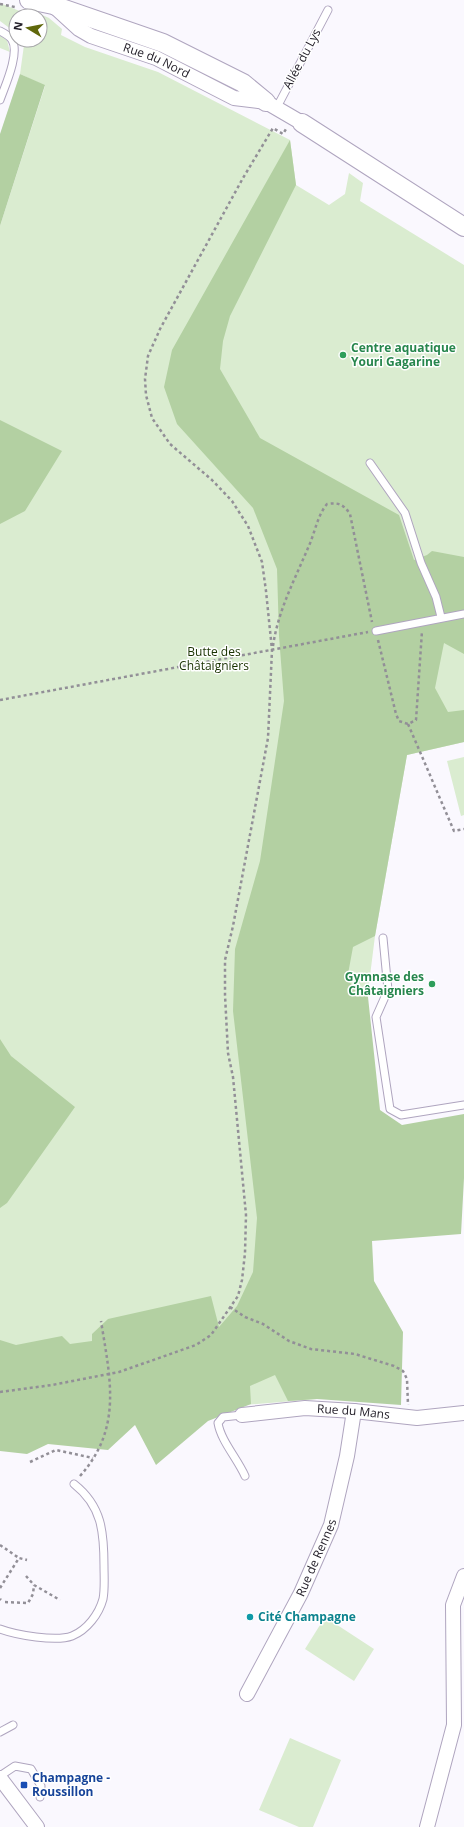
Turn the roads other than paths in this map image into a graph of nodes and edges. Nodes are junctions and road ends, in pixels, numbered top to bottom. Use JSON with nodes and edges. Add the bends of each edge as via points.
{"nodes":[{"id":1,"x":29,"y":0,"type":"edge"},
{"id":2,"x":328,"y":10,"type":"dead end"},
{"id":3,"x":0,"y":31,"type":"edge"},
{"id":4,"x":0,"y":100,"type":"edge"},
{"id":5,"x":271,"y":106,"type":"junction"},
{"id":6,"x":298,"y":121,"type":"joint"},
{"id":7,"x":464,"y":227,"type":"edge"},
{"id":8,"x":370,"y":463,"type":"dead end"},
{"id":9,"x":464,"y":614,"type":"edge"},
{"id":10,"x":441,"y":617,"type":"junction"},
{"id":11,"x":376,"y":631,"type":"road end"},
{"id":12,"x":383,"y":938,"type":"dead end"},
{"id":13,"x":464,"y":1105,"type":"edge"},
{"id":14,"x":354,"y":1411,"type":"junction"},
{"id":15,"x":464,"y":1413,"type":"edge"},
{"id":16,"x":242,"y":1415,"type":"joint"},
{"id":17,"x":245,"y":1476,"type":"dead end"},
{"id":18,"x":74,"y":1484,"type":"road end"},
{"id":19,"x":464,"y":1576,"type":"edge"},
{"id":20,"x":0,"y":1629,"type":"edge"},
{"id":21,"x":247,"y":1694,"type":"dead end"},
{"id":22,"x":13,"y":1725,"type":"dead end"},
{"id":23,"x":0,"y":1732,"type":"edge"},
{"id":24,"x":0,"y":1777,"type":"edge"},
{"id":25,"x":40,"y":1797,"type":"dead end"},
{"id":26,"x":37,"y":1827,"type":"edge"},
{"id":27,"x":427,"y":1827,"type":"edge"}],
"edges":[{"from":1,"to":5,"type":"street","name":"Rue du Nord","via":[[53,5],[163,43],[244,83]]},
{"from":2,"to":5,"type":"lane","name":"Allée du Lys"},
{"from":3,"to":4,"type":"lane","via":[[12,38],[15,45],[15,54]]},
{"from":5,"to":6,"type":"street","name":"Rue du Nord"},
{"from":6,"to":7,"type":"street","name":"Rue du Nord"},
{"from":8,"to":10,"type":"lane","via":[[405,512]]},
{"from":9,"to":10,"type":"lane"},
{"from":10,"to":11,"type":"lane"},
{"from":12,"to":13,"type":"lane","via":[[388,990],[376,1017],[390,1109],[401,1115]]},
{"from":14,"to":15,"type":"street","name":"Rue du Mans","via":[[410,1418]]},
{"from":14,"to":16,"type":"street","name":"Rue du Mans","via":[[305,1408]]},
{"from":14,"to":21,"type":"street","name":"Rue de Rennes","via":[[347,1456],[331,1525],[301,1594]]},
{"from":16,"to":17,"type":"lane","via":[[223,1417],[218,1422],[219,1430]]},
{"from":18,"to":20,"type":"lane","via":[[84,1492],[99,1515],[104,1539],[103,1598],[99,1612],[87,1626],[72,1636],[54,1638],[16,1635]]},
{"from":19,"to":27,"type":"street","via":[[453,1605],[454,1725]]},
{"from":22,"to":23,"type":"lane"},
{"from":24,"to":25,"type":"lane","via":[[16,1766],[31,1769],[41,1786]]},
{"from":24,"to":26,"type":"street"}]}
